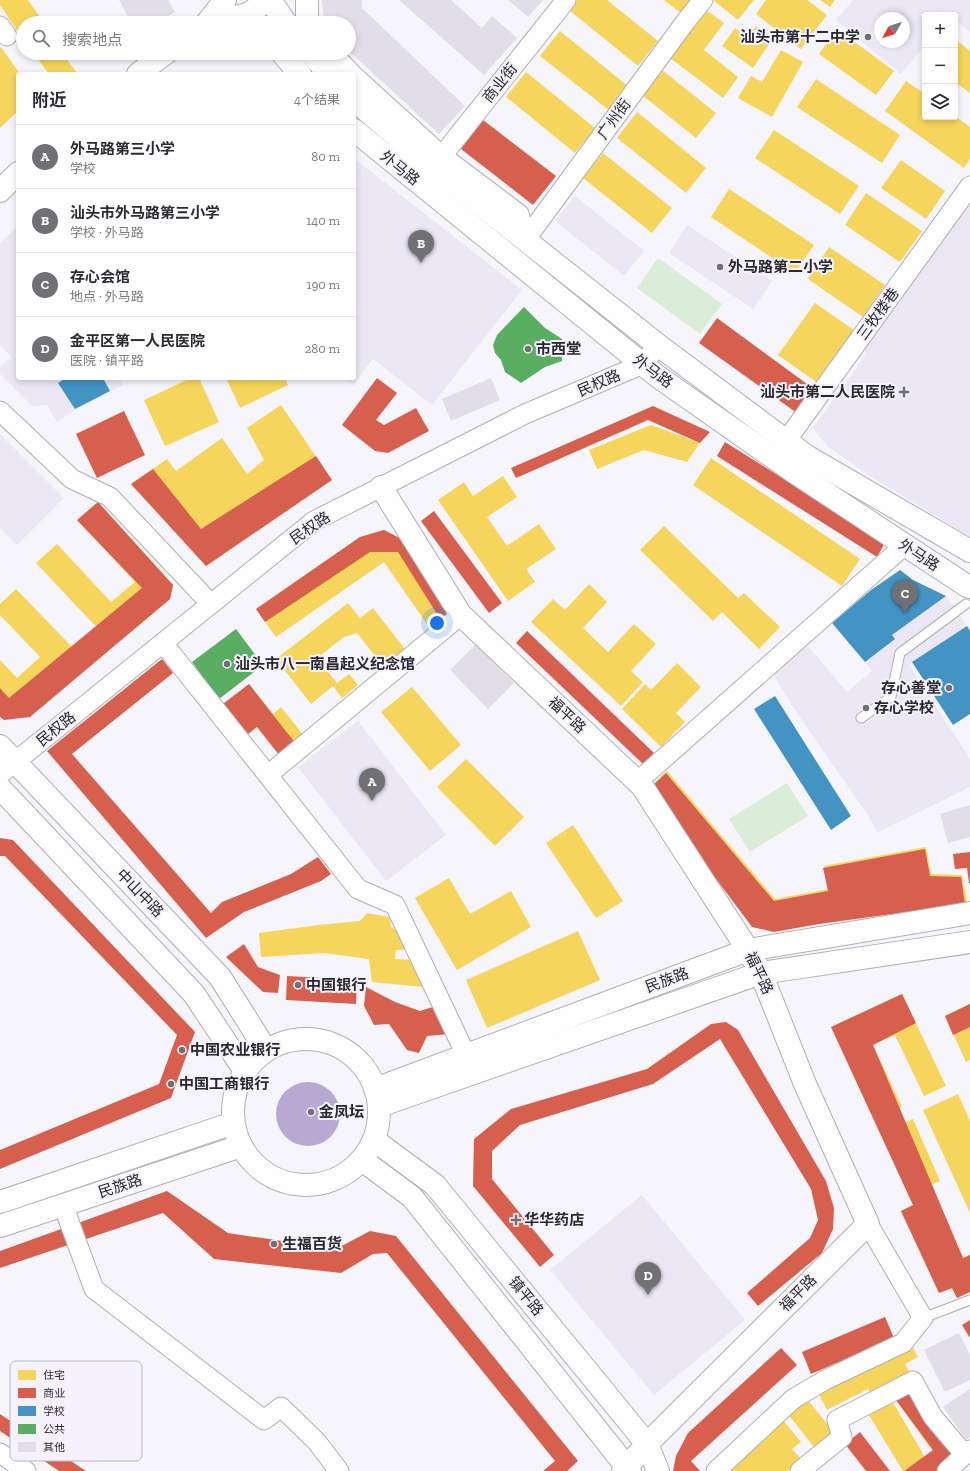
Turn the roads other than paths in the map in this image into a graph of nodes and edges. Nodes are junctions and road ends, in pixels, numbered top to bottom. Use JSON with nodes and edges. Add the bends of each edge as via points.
{"nodes":[{"id":1,"x":225,"y":0,"type":"edge"},
{"id":2,"x":269,"y":0,"type":"edge"},
{"id":3,"x":307,"y":0,"type":"edge"},
{"id":4,"x":566,"y":0,"type":"edge"},
{"id":5,"x":703,"y":0,"type":"edge"},
{"id":6,"x":247,"y":12,"type":"edge"},
{"id":7,"x":213,"y":16,"type":"edge"},
{"id":8,"x":233,"y":16,"type":"edge"},
{"id":9,"x":281,"y":16,"type":"edge"},
{"id":10,"x":307,"y":16,"type":"edge"},
{"id":11,"x":157,"y":60,"type":"edge"},
{"id":12,"x":288,"y":60,"type":"edge"},
{"id":13,"x":317,"y":60,"type":"edge"},
{"id":14,"x":339,"y":60,"type":"edge"},
{"id":15,"x":141,"y":72,"type":"edge"},
{"id":16,"x":298,"y":72,"type":"edge"},
{"id":17,"x":328,"y":72,"type":"edge"},
{"id":18,"x":350,"y":72,"type":"edge"},
{"id":19,"x":356,"y":78,"type":"edge"},
{"id":20,"x":356,"y":101,"type":"edge"},
{"id":21,"x":356,"y":132,"type":"edge"},
{"id":22,"x":438,"y":161,"type":"junction"},
{"id":23,"x":16,"y":175,"type":"edge"},
{"id":24,"x":970,"y":186,"type":"edge"},
{"id":25,"x":0,"y":191,"type":"edge"},
{"id":26,"x":526,"y":239,"type":"junction"},
{"id":27,"x":658,"y":345,"type":"junction"},
{"id":28,"x":643,"y":364,"type":"junction"},
{"id":29,"x":0,"y":411,"type":"edge"},
{"id":30,"x":786,"y":441,"type":"junction"},
{"id":31,"x":381,"y":487,"type":"junction"},
{"id":32,"x":905,"y":545,"type":"junction"},
{"id":33,"x":970,"y":551,"type":"edge"},
{"id":34,"x":969,"y":600,"type":"edge"},
{"id":35,"x":211,"y":604,"type":"junction"},
{"id":36,"x":461,"y":615,"type":"junction"},
{"id":37,"x":163,"y":643,"type":"junction"},
{"id":38,"x":862,"y":718,"type":"dead end"},
{"id":39,"x":0,"y":746,"type":"edge"},
{"id":40,"x":8,"y":768,"type":"edge"},
{"id":41,"x":268,"y":775,"type":"junction"},
{"id":42,"x":637,"y":782,"type":"junction"},
{"id":43,"x":0,"y":788,"type":"edge"},
{"id":44,"x":970,"y":914,"type":"edge"},
{"id":45,"x":970,"y":942,"type":"edge"},
{"id":46,"x":748,"y":950,"type":"junction"},
{"id":47,"x":761,"y":974,"type":"junction"},
{"id":48,"x":266,"y":1050,"type":"junction"},
{"id":49,"x":466,"y":1055,"type":"junction"},
{"id":50,"x":245,"y":1071,"type":"junction"},
{"id":51,"x":377,"y":1098,"type":"junction"},
{"id":52,"x":233,"y":1123,"type":"junction"},
{"id":53,"x":374,"y":1140,"type":"junction"},
{"id":54,"x":241,"y":1146,"type":"junction"},
{"id":55,"x":362,"y":1160,"type":"junction"},
{"id":56,"x":0,"y":1202,"type":"edge"},
{"id":57,"x":63,"y":1205,"type":"junction"},
{"id":58,"x":868,"y":1224,"type":"junction"},
{"id":59,"x":0,"y":1226,"type":"edge"},
{"id":60,"x":970,"y":1300,"type":"edge"},
{"id":61,"x":924,"y":1318,"type":"junction"},
{"id":62,"x":647,"y":1444,"type":"junction"},
{"id":63,"x":0,"y":1453,"type":"edge"},
{"id":64,"x":967,"y":1453,"type":"edge"},
{"id":65,"x":10,"y":1460,"type":"edge"},
{"id":66,"x":12,"y":1461,"type":"edge"},
{"id":67,"x":627,"y":1470,"type":"edge"},
{"id":68,"x":26,"y":1471,"type":"edge"},
{"id":69,"x":339,"y":1471,"type":"edge"},
{"id":70,"x":658,"y":1471,"type":"edge"},
{"id":71,"x":716,"y":1471,"type":"edge"},
{"id":72,"x":800,"y":1471,"type":"edge"},
{"id":73,"x":947,"y":1471,"type":"edge"}],
"edges":[{"from":1,"to":7,"type":"street"},
{"from":2,"to":6,"type":"street"},
{"from":2,"to":9,"type":"street"},
{"from":3,"to":10,"type":"street"},
{"from":4,"to":22,"type":"street","name":"商业街"},
{"from":5,"to":26,"type":"street","name":"广州街"},
{"from":6,"to":8,"type":"street"},
{"from":11,"to":15,"type":"street"},
{"from":12,"to":16,"type":"street"},
{"from":13,"to":17,"type":"street"},
{"from":14,"to":18,"type":"street"},
{"from":19,"to":22,"type":"street"},
{"from":20,"to":22,"type":"street","name":"外马路"},
{"from":21,"to":28,"type":"street","name":"外马路"},
{"from":22,"to":26,"type":"street","name":"外马路"},
{"from":23,"to":25,"type":"street"},
{"from":24,"to":30,"type":"street","name":"三牧楼巷"},
{"from":26,"to":27,"type":"street","name":"外马路"},
{"from":27,"to":28,"type":"street","name":"民权路"},
{"from":27,"to":30,"type":"street","name":"外马路"},
{"from":28,"to":31,"type":"street","name":"民权路","via":[[525,414]]},
{"from":28,"to":32,"type":"street","name":"外马路","via":[[794,472]]},
{"from":29,"to":35,"type":"street","via":[[72,479],[110,497]]},
{"from":30,"to":33,"type":"street","name":"外马路","via":[[808,457]]},
{"from":31,"to":35,"type":"street","name":"民权路","via":[[314,521]]},
{"from":31,"to":36,"type":"street","name":"福平路"},
{"from":32,"to":34,"type":"street","name":"外马路","via":[[966,586]]},
{"from":32,"to":42,"type":"street"},
{"from":34,"to":38,"type":"lane","via":[[900,653],[892,697]]},
{"from":35,"to":37,"type":"street","name":"民权路"},
{"from":36,"to":41,"type":"street"},
{"from":36,"to":42,"type":"street","name":"福平路"},
{"from":37,"to":40,"type":"street","name":"民权路"},
{"from":37,"to":41,"type":"street"},
{"from":39,"to":40,"type":"street","name":"中山中路"},
{"from":40,"to":48,"type":"street","name":"中山中路","via":[[220,977]]},
{"from":41,"to":49,"type":"street","via":[[358,889],[395,905]]},
{"from":42,"to":46,"type":"street","name":"福平路"},
{"from":43,"to":50,"type":"street","name":"中山中路","via":[[194,994]]},
{"from":44,"to":46,"type":"street","name":"民族路"},
{"from":45,"to":47,"type":"street","name":"民族路"},
{"from":46,"to":47,"type":"street","name":"福平路"},
{"from":46,"to":49,"type":"street","name":"民族路"},
{"from":47,"to":51,"type":"street","name":"民族路"},
{"from":47,"to":58,"type":"street","name":"福平路","via":[[805,1084]]},
{"from":48,"to":50,"type":"street"},
{"from":48,"to":51,"type":"street","via":[[286,1042],[308,1039],[330,1043],[349,1054],[365,1070]]},
{"from":49,"to":51,"type":"street","name":"民族路"},
{"from":50,"to":52,"type":"street","via":[[237,1087],[233,1104]]},
{"from":51,"to":53,"type":"street","via":[[378,1123]]},
{"from":52,"to":54,"type":"street"},
{"from":52,"to":56,"type":"street","name":"民族路"},
{"from":53,"to":55,"type":"street"},
{"from":53,"to":62,"type":"street","name":"镇平路","via":[[435,1185]]},
{"from":54,"to":55,"type":"street","via":[[255,1166],[275,1179],[298,1186],[322,1184],[344,1175]]},
{"from":54,"to":57,"type":"street","name":"民族路"},
{"from":55,"to":67,"type":"street","name":"镇平路","via":[[412,1197]]},
{"from":57,"to":59,"type":"street","name":"民族路"},
{"from":57,"to":69,"type":"street","via":[[94,1289],[264,1420],[281,1406],[317,1442]]},
{"from":58,"to":61,"type":"street"},
{"from":58,"to":62,"type":"street","name":"福平路"},
{"from":60,"to":61,"type":"lane"},
{"from":61,"to":71,"type":"street","via":[[903,1343],[825,1380],[793,1399]]},
{"from":62,"to":67,"type":"street","name":"福平路"},
{"from":62,"to":70,"type":"street","name":"镇平路"},
{"from":63,"to":65,"type":"street"},
{"from":64,"to":72,"type":"street","via":[[933,1417],[913,1381],[837,1420],[842,1437]]},
{"from":64,"to":73,"type":"street"},
{"from":66,"to":68,"type":"street"}]}
